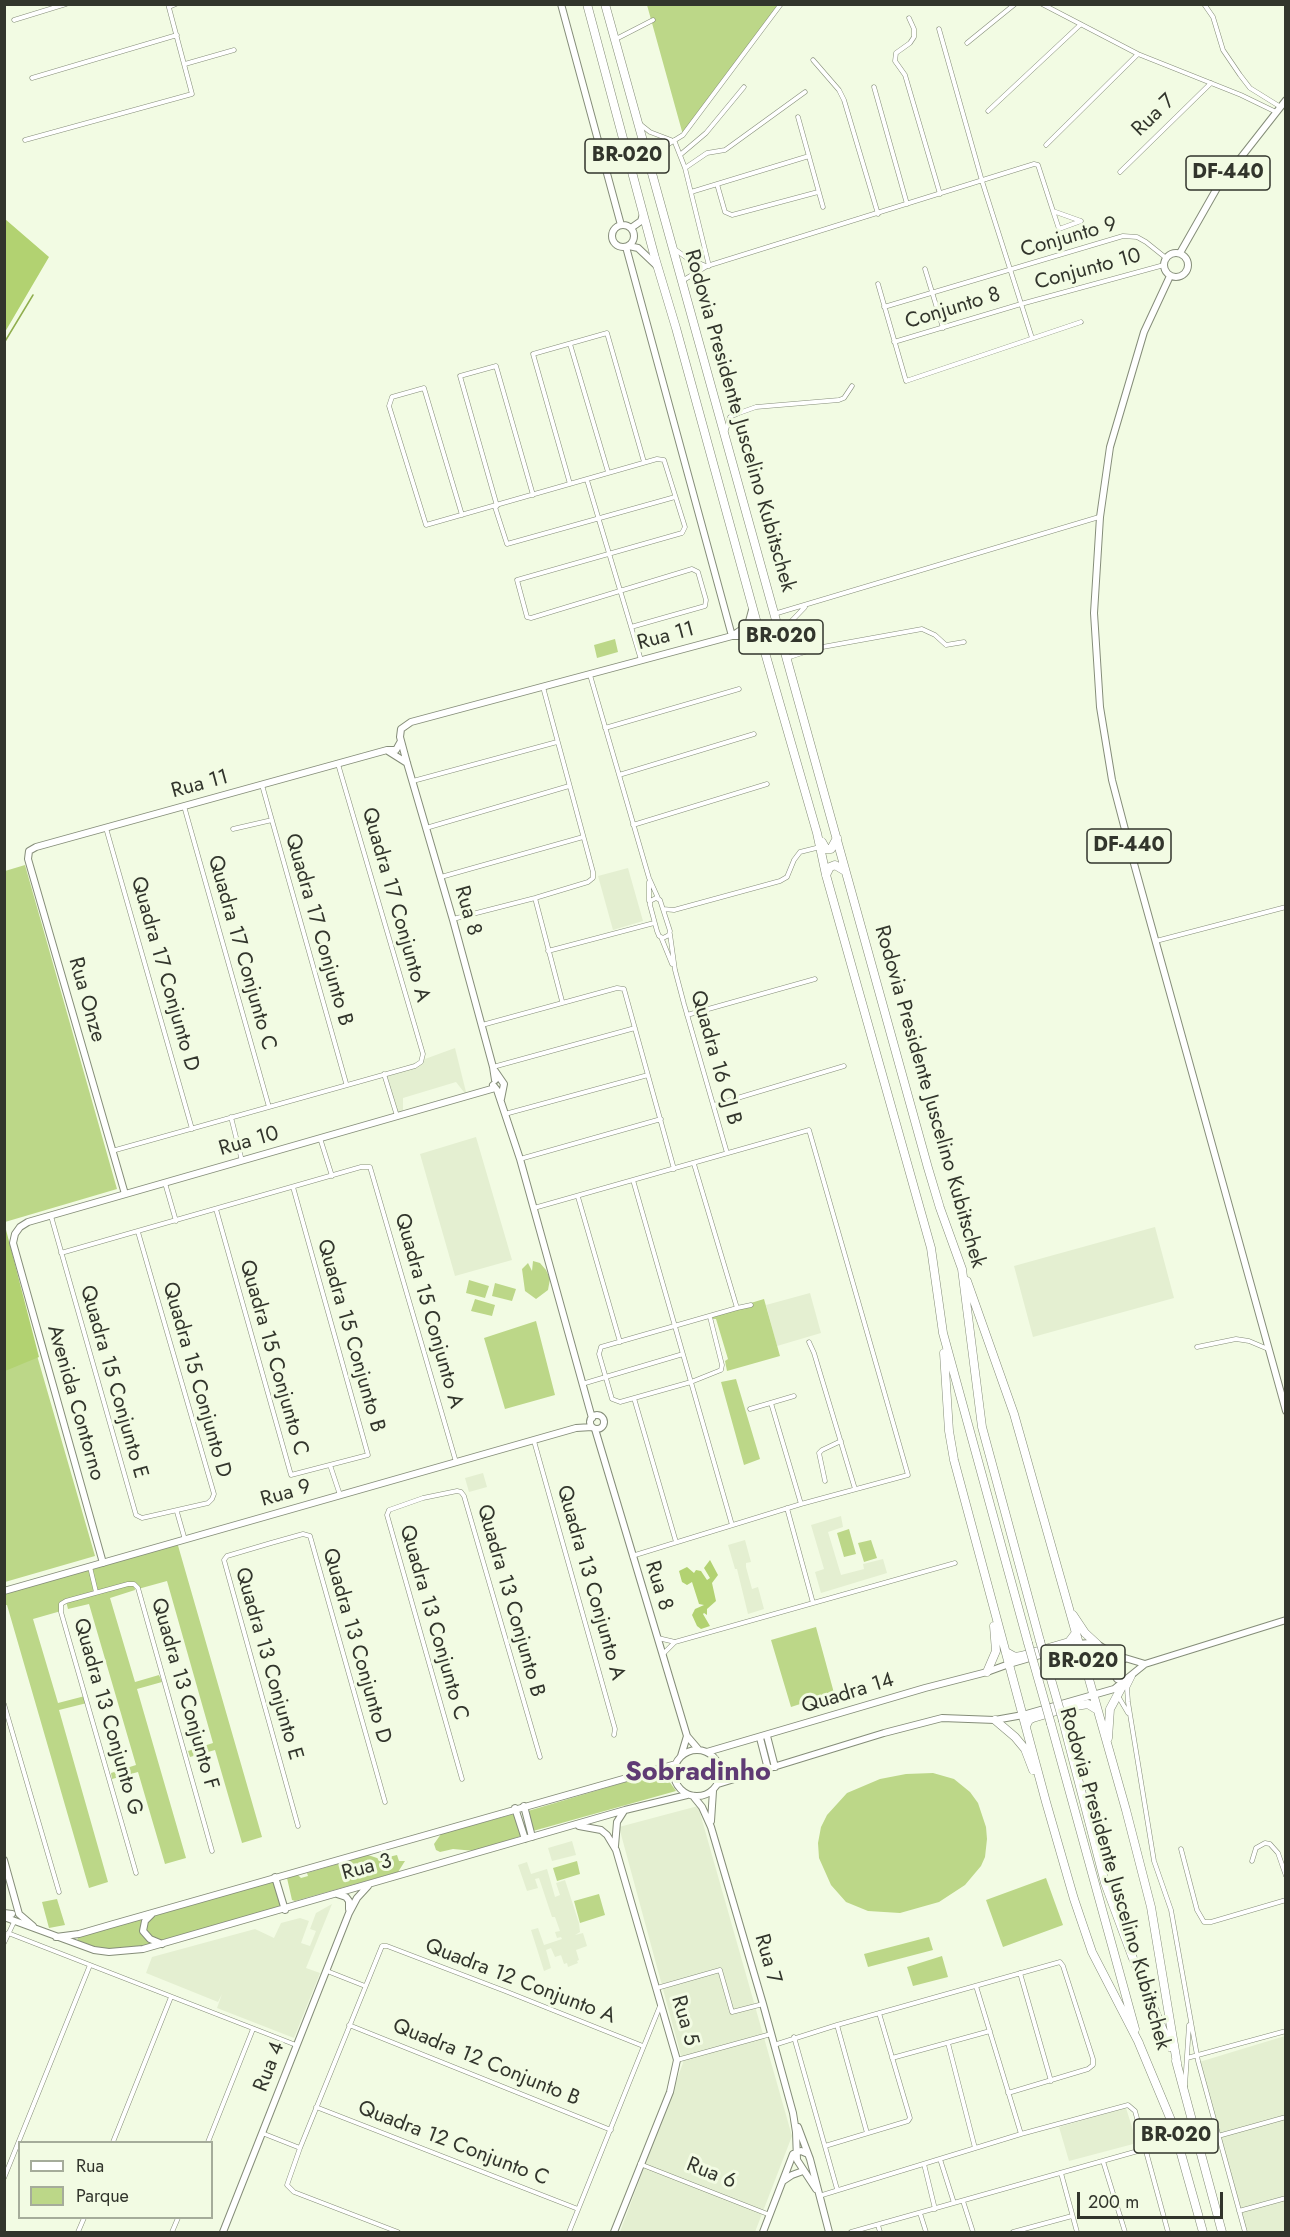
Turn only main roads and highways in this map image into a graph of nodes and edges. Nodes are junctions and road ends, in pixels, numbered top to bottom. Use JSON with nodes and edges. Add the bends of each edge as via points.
{"nodes":[{"id":1,"x":561,"y":4,"type":"edge"},
{"id":2,"x":587,"y":4,"type":"edge"},
{"id":3,"x":605,"y":4,"type":"edge"},
{"id":4,"x":1286,"y":100,"type":"edge"},
{"id":5,"x":643,"y":213,"type":"junction"},
{"id":6,"x":621,"y":225,"type":"junction"},
{"id":7,"x":631,"y":228,"type":"junction"},
{"id":8,"x":628,"y":247,"type":"junction"},
{"id":9,"x":1180,"y":253,"type":"junction"},
{"id":10,"x":657,"y":267,"type":"junction"},
{"id":11,"x":1170,"y":276,"type":"junction"},
{"id":12,"x":752,"y":605,"type":"junction"},
{"id":13,"x":732,"y":636,"type":"junction"},
{"id":14,"x":764,"y":649,"type":"junction"},
{"id":15,"x":401,"y":741,"type":"junction"},
{"id":16,"x":387,"y":750,"type":"junction"},
{"id":17,"x":407,"y":762,"type":"junction"},
{"id":18,"x":817,"y":832,"type":"junction"},
{"id":19,"x":837,"y":838,"type":"junction"},
{"id":20,"x":28,"y":859,"type":"joint"},
{"id":21,"x":846,"y":871,"type":"junction"},
{"id":22,"x":826,"y":874,"type":"junction"},
{"id":23,"x":497,"y":1084,"type":"junction"},
{"id":24,"x":125,"y":1194,"type":"junction"},
{"id":25,"x":16,"y":1252,"type":"joint"},
{"id":26,"x":962,"y":1269,"type":"junction"},
{"id":27,"x":943,"y":1333,"type":"junction"},
{"id":28,"x":1286,"y":1411,"type":"edge"},
{"id":29,"x":595,"y":1422,"type":"junction"},
{"id":30,"x":103,"y":1563,"type":"junction"},
{"id":31,"x":983,"y":1575,"type":"junction"},
{"id":32,"x":4,"y":1591,"type":"edge"},
{"id":33,"x":1067,"y":1605,"type":"junction"},
{"id":34,"x":1286,"y":1620,"type":"edge"},
{"id":35,"x":1075,"y":1634,"type":"junction"},
{"id":36,"x":1078,"y":1644,"type":"junction"},
{"id":37,"x":1097,"y":1644,"type":"junction"},
{"id":38,"x":1068,"y":1646,"type":"junction"},
{"id":39,"x":1005,"y":1652,"type":"junction"},
{"id":40,"x":1081,"y":1653,"type":"junction"},
{"id":41,"x":1126,"y":1659,"type":"junction"},
{"id":42,"x":1009,"y":1664,"type":"junction"},
{"id":43,"x":1145,"y":1664,"type":"junction"},
{"id":44,"x":987,"y":1672,"type":"junction"},
{"id":45,"x":1125,"y":1681,"type":"junction"},
{"id":46,"x":1115,"y":1691,"type":"junction"},
{"id":47,"x":1092,"y":1695,"type":"junction"},
{"id":48,"x":1096,"y":1709,"type":"junction"},
{"id":49,"x":1023,"y":1715,"type":"junction"},
{"id":50,"x":994,"y":1720,"type":"junction"},
{"id":51,"x":1026,"y":1726,"type":"junction"},
{"id":52,"x":687,"y":1736,"type":"junction"},
{"id":53,"x":764,"y":1737,"type":"junction"},
{"id":54,"x":699,"y":1750,"type":"junction"},
{"id":55,"x":707,"y":1752,"type":"junction"},
{"id":56,"x":1109,"y":1755,"type":"junction"},
{"id":57,"x":681,"y":1756,"type":"junction"},
{"id":58,"x":676,"y":1764,"type":"junction"},
{"id":59,"x":772,"y":1768,"type":"junction"},
{"id":60,"x":718,"y":1784,"type":"junction"},
{"id":61,"x":713,"y":1791,"type":"junction"},
{"id":62,"x":690,"y":1796,"type":"junction"},
{"id":63,"x":1046,"y":1802,"type":"junction"},
{"id":64,"x":524,"y":1806,"type":"junction"},
{"id":65,"x":515,"y":1808,"type":"junction"},
{"id":66,"x":625,"y":1810,"type":"junction"},
{"id":67,"x":576,"y":1825,"type":"junction"},
{"id":68,"x":711,"y":1827,"type":"junction"},
{"id":69,"x":529,"y":1838,"type":"junction"},
{"id":70,"x":616,"y":1850,"type":"junction"},
{"id":71,"x":4,"y":1860,"type":"edge"},
{"id":72,"x":275,"y":1877,"type":"junction"},
{"id":73,"x":370,"y":1885,"type":"junction"},
{"id":74,"x":336,"y":1893,"type":"junction"},
{"id":75,"x":285,"y":1910,"type":"junction"},
{"id":76,"x":154,"y":1912,"type":"junction"},
{"id":77,"x":4,"y":1913,"type":"edge"},
{"id":78,"x":349,"y":1913,"type":"junction"},
{"id":79,"x":14,"y":1917,"type":"edge"},
{"id":80,"x":79,"y":1934,"type":"junction"},
{"id":81,"x":54,"y":1937,"type":"junction"},
{"id":82,"x":164,"y":1945,"type":"junction"},
{"id":83,"x":79,"y":1946,"type":"junction"},
{"id":84,"x":1139,"y":2043,"type":"junction"},
{"id":85,"x":1177,"y":2063,"type":"junction"},
{"id":86,"x":793,"y":2113,"type":"junction"},
{"id":87,"x":795,"y":2151,"type":"junction"},
{"id":88,"x":809,"y":2157,"type":"junction"},
{"id":89,"x":803,"y":2171,"type":"junction"},
{"id":90,"x":783,"y":2182,"type":"junction"},
{"id":91,"x":817,"y":2192,"type":"junction"},
{"id":92,"x":223,"y":2232,"type":"edge"},
{"id":93,"x":615,"y":2232,"type":"edge"},
{"id":94,"x":763,"y":2232,"type":"edge"},
{"id":95,"x":829,"y":2232,"type":"edge"},
{"id":96,"x":1203,"y":2232,"type":"edge"},
{"id":97,"x":1222,"y":2232,"type":"edge"}],
"edges":[{"from":1,"to":6,"type":"main road"},
{"from":2,"to":5,"type":"highway","name":"Rodovia Presidente Juscelino Kubitschek","number":"BR-020"},
{"from":3,"to":19,"type":"highway","name":"Rodovia Presidente Juscelino Kubitschek","number":"BR-020"},
{"from":4,"to":9,"type":"main road","number":"DF-440","via":[[1217,188]]},
{"from":5,"to":7,"type":"main road","via":[[641,221]]},
{"from":5,"to":10,"type":"highway","name":"Rodovia Presidente Juscelino Kubitschek","number":"BR-020"},
{"from":6,"to":7,"type":"main road"},
{"from":6,"to":8,"type":"main road","via":[[613,231],[612,238],[618,247]]},
{"from":7,"to":8,"type":"main road","via":[[634,235]]},
{"from":8,"to":10,"type":"main road","via":[[638,248]]},
{"from":8,"to":13,"type":"main road"},
{"from":9,"to":11,"type":"main road","via":[[1166,258],[1164,265]]},
{"from":9,"to":11,"type":"main road","via":[[1186,257],[1188,268],[1181,276]]},
{"from":10,"to":12,"type":"highway","name":"Rodovia Presidente Juscelino Kubitschek","number":"BR-020"},
{"from":11,"to":28,"type":"main road","number":"DF-440","via":[[1144,332],[1110,447],[1100,517],[1094,613],[1100,707],[1112,780]]},
{"from":12,"to":13,"type":"main road","via":[[748,625]]},
{"from":12,"to":14,"type":"highway","name":"Rodovia Presidente Juscelino Kubitschek","number":"BR-020"},
{"from":13,"to":14,"type":"main road","via":[[750,636]]},
{"from":13,"to":15,"type":"main road","name":"Rua 11","via":[[411,722],[401,729]]},
{"from":14,"to":18,"type":"highway","name":"Rodovia Presidente Juscelino Kubitschek","number":"BR-020"},
{"from":15,"to":16,"type":"main road","name":"Rua 11","via":[[398,749]]},
{"from":15,"to":17,"type":"main road"},
{"from":16,"to":17,"type":"main road"},
{"from":16,"to":20,"type":"main road","name":"Rua 11","via":[[36,847],[29,851]]},
{"from":17,"to":23,"type":"main road","name":"Rua 8"},
{"from":18,"to":19,"type":"highway","via":[[829,850]]},
{"from":18,"to":22,"type":"highway","name":"Rodovia Presidente Juscelino Kubitschek","number":"BR-020"},
{"from":19,"to":21,"type":"highway","name":"Rodovia Presidente Juscelino Kubitschek","number":"BR-020"},
{"from":20,"to":24,"type":"main road","name":"Rua Onze"},
{"from":21,"to":22,"type":"highway","via":[[835,864]]},
{"from":21,"to":26,"type":"highway","name":"Rodovia Presidente Juscelino Kubitschek","number":"BR-020","via":[[940,1208]]},
{"from":22,"to":27,"type":"highway","name":"Rodovia Presidente Juscelino Kubitschek","number":"BR-020","via":[[931,1248]]},
{"from":23,"to":24,"type":"main road","name":"Rua 10","via":[[479,1093]]},
{"from":23,"to":29,"type":"main road","name":"Rua 8"},
{"from":24,"to":25,"type":"main road","name":"Rua 10","via":[[28,1222],[15,1234]]},
{"from":25,"to":30,"type":"main road","name":"Avenida Contorno"},
{"from":26,"to":33,"type":"highway","number":"BR-020","via":[[1014,1414]]},
{"from":26,"to":85,"type":"highway","name":"Rodovia Presidente Juscelino Kubitschek","number":"BR-020","bridge":true,"via":[[982,1427],[1105,1884]]},
{"from":27,"to":31,"type":"highway","number":"BR-020","via":[[952,1450]]},
{"from":27,"to":84,"type":"highway","name":"Rodovia Presidente Juscelino Kubitschek","number":"BR-020","bridge":true},
{"from":29,"to":30,"type":"main road","name":"Rua 9"},
{"from":29,"to":52,"type":"main road","name":"Rua 8"},
{"from":30,"to":32,"type":"main road","name":"Rua 9"},
{"from":31,"to":39,"type":"highway","number":"BR-020"},
{"from":31,"to":44,"type":"highway","via":[[996,1633],[996,1651]]},
{"from":33,"to":35,"type":"highway","number":"BR-020"},
{"from":33,"to":37,"type":"highway"},
{"from":34,"to":43,"type":"main road"},
{"from":35,"to":36,"type":"highway","number":"BR-020"},
{"from":35,"to":39,"type":"highway","via":[[1069,1642],[1017,1657]]},
{"from":36,"to":37,"type":"main road","name":"Quadra 14"},
{"from":36,"to":38,"type":"main road","name":"Quadra 14"},
{"from":36,"to":40,"type":"highway","number":"BR-020"},
{"from":37,"to":41,"type":"main road"},
{"from":38,"to":40,"type":"highway"},
{"from":38,"to":42,"type":"main road","name":"Quadra 14"},
{"from":39,"to":42,"type":"highway","number":"BR-020"},
{"from":40,"to":47,"type":"highway","number":"BR-020"},
{"from":41,"to":43,"type":"main road"},
{"from":41,"to":45,"type":"main road","via":[[1116,1662],[1113,1671],[1117,1679]]},
{"from":42,"to":44,"type":"main road","name":"Quadra 14"},
{"from":42,"to":49,"type":"highway","number":"BR-020"},
{"from":43,"to":45,"type":"main road"},
{"from":44,"to":53,"type":"main road","name":"Quadra 14"},
{"from":45,"to":46,"type":"highway"},
{"from":46,"to":47,"type":"main road"},
{"from":46,"to":56,"type":"highway","via":[[1108,1718]]},
{"from":47,"to":48,"type":"highway","number":"BR-020"},
{"from":47,"to":49,"type":"main road"},
{"from":48,"to":51,"type":"highway","via":[[1088,1704],[1070,1707],[1033,1718]]},
{"from":48,"to":56,"type":"highway","number":"BR-020"},
{"from":49,"to":50,"type":"main road"},
{"from":49,"to":51,"type":"highway","number":"BR-020"},
{"from":50,"to":59,"type":"main road","via":[[942,1718]]},
{"from":50,"to":63,"type":"highway","via":[[1025,1749]]},
{"from":51,"to":63,"type":"highway","number":"BR-020"},
{"from":52,"to":54,"type":"main road","name":"Rua 8"},
{"from":52,"to":57,"type":"main road"},
{"from":53,"to":55,"type":"main road","name":"Quadra 14"},
{"from":53,"to":59,"type":"main road"},
{"from":54,"to":55,"type":"main road"},
{"from":54,"to":57,"type":"main road"},
{"from":55,"to":60,"type":"main road","via":[[718,1762]]},
{"from":56,"to":85,"type":"highway","number":"BR-020","via":[[1151,1907]]},
{"from":57,"to":58,"type":"main road"},
{"from":58,"to":62,"type":"main road","via":[[675,1782]]},
{"from":58,"to":64,"type":"main road","name":"Rua 3"},
{"from":59,"to":60,"type":"main road"},
{"from":60,"to":61,"type":"main road"},
{"from":61,"to":62,"type":"main road","via":[[700,1797]]},
{"from":61,"to":68,"type":"main road"},
{"from":62,"to":66,"type":"main road","name":"Rua 3"},
{"from":62,"to":68,"type":"main road","name":"Rua 7"},
{"from":63,"to":84,"type":"highway","number":"BR-020","via":[[1092,1952]]},
{"from":64,"to":65,"type":"main road","name":"Rua 3"},
{"from":64,"to":69,"type":"main road"},
{"from":65,"to":69,"type":"main road"},
{"from":65,"to":72,"type":"main road","name":"Rua 3"},
{"from":66,"to":67,"type":"main road","name":"Rua 3"},
{"from":66,"to":70,"type":"main road","via":[[616,1829]]},
{"from":67,"to":69,"type":"main road","name":"Rua 3"},
{"from":67,"to":70,"type":"main road","via":[[601,1830]]},
{"from":68,"to":86,"type":"main road","name":"Rua 7"},
{"from":69,"to":73,"type":"main road","name":"Rua 3"},
{"from":70,"to":93,"type":"main road","name":"Rua 5","via":[[678,2061],[670,2092]]},
{"from":71,"to":79,"type":"main road","via":[[15,1895]]},
{"from":72,"to":75,"type":"main road"},
{"from":72,"to":76,"type":"main road","name":"Rua 3"},
{"from":73,"to":74,"type":"main road","name":"Rua 3"},
{"from":73,"to":78,"type":"main road","name":"Rua 4"},
{"from":74,"to":75,"type":"main road","name":"Rua 3"},
{"from":74,"to":78,"type":"main road","via":[[349,1901]]},
{"from":75,"to":82,"type":"main road","name":"Rua 3"},
{"from":76,"to":80,"type":"main road","name":"Rua 3"},
{"from":76,"to":82,"type":"main road","via":[[145,1921],[143,1931]]},
{"from":77,"to":79,"type":"main road"},
{"from":78,"to":92,"type":"main road","name":"Rua 4"},
{"from":79,"to":81,"type":"main road","name":"Rua 3"},
{"from":80,"to":81,"type":"main road","name":"Rua 3"},
{"from":80,"to":83,"type":"main road"},
{"from":81,"to":83,"type":"main road","name":"Rua 3"},
{"from":82,"to":83,"type":"main road","name":"Rua 3","via":[[117,1952]]},
{"from":84,"to":96,"type":"highway","name":"Rodovia Presidente Juscelino Kubitschek","number":"BR-020","via":[[1165,2101]]},
{"from":85,"to":97,"type":"highway","name":"Rodovia Presidente Juscelino Kubitschek","number":"BR-020"},
{"from":86,"to":87,"type":"main road","name":"Rua 7"},
{"from":86,"to":88,"type":"main road","name":"Rua 7"},
{"from":87,"to":88,"type":"main road","via":[[804,2151]]},
{"from":87,"to":89,"type":"main road","name":"Rua 7"},
{"from":87,"to":90,"type":"main road"},
{"from":88,"to":89,"type":"main road"},
{"from":88,"to":91,"type":"main road","name":"Rua 7"},
{"from":89,"to":90,"type":"main road"},
{"from":89,"to":91,"type":"main road","name":"Rua 7"},
{"from":90,"to":94,"type":"main road"},
{"from":91,"to":95,"type":"main road","name":"Rua 7"}]}
